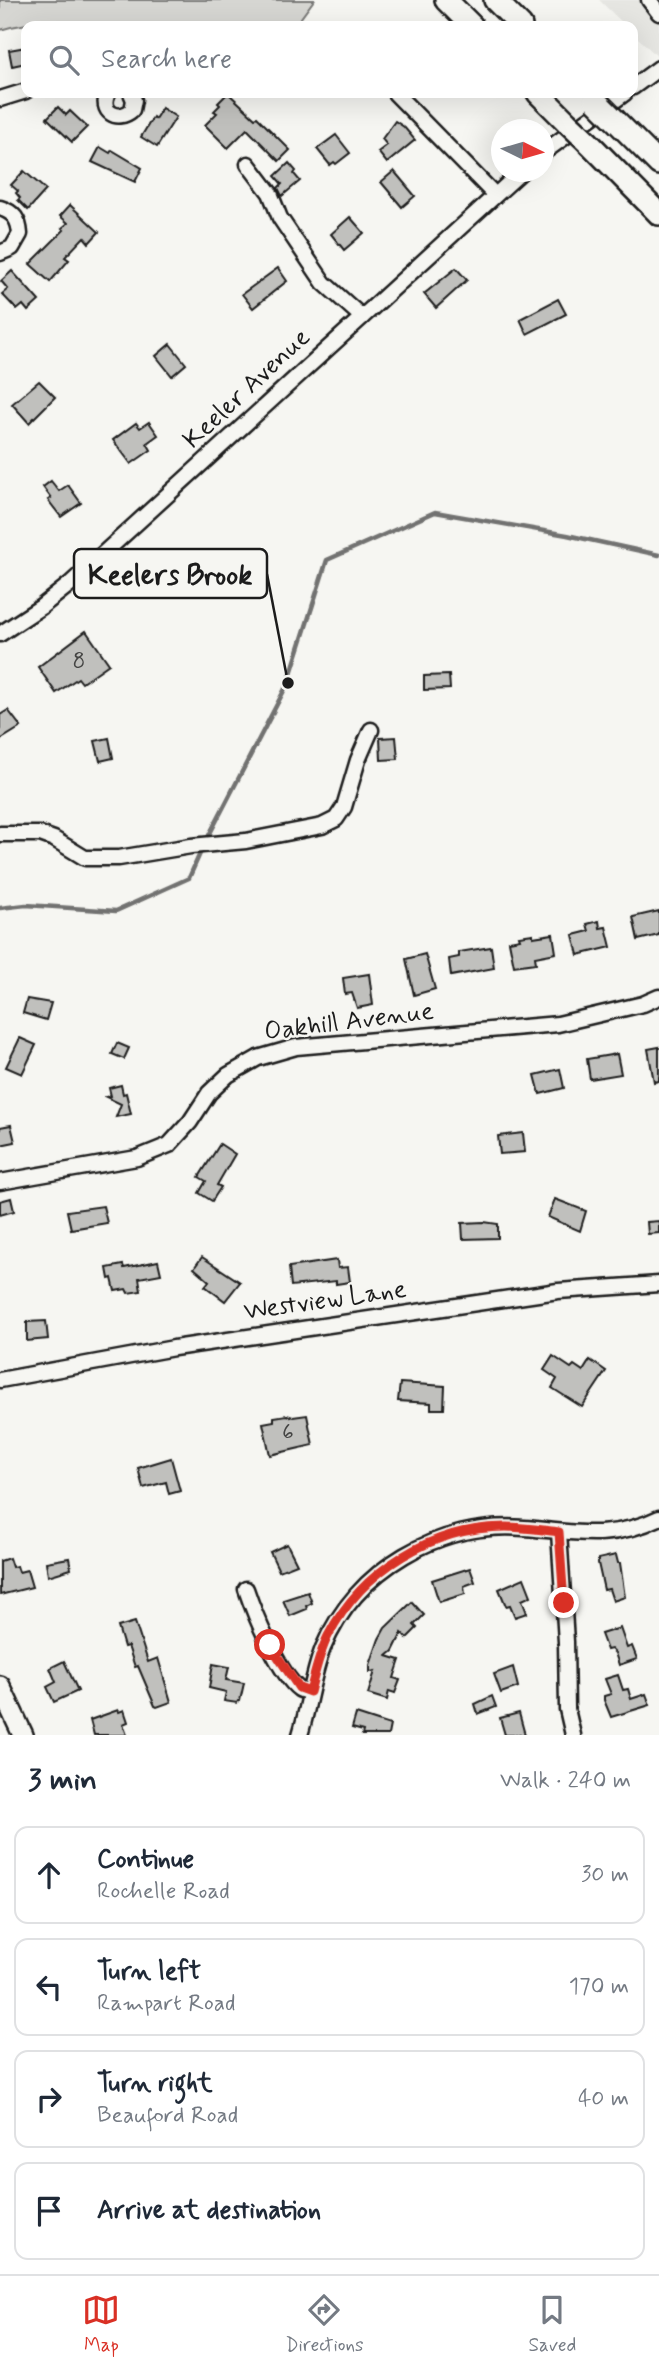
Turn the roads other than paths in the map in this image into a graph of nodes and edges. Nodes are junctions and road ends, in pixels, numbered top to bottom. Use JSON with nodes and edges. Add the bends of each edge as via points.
{"nodes":[{"id":1,"x":446,"y":0,"type":"edge"},
{"id":2,"x":495,"y":0,"type":"edge"},
{"id":3,"x":649,"y":0,"type":"edge"},
{"id":4,"x":659,"y":13,"type":"edge"},
{"id":5,"x":467,"y":21,"type":"edge"},
{"id":6,"x":516,"y":21,"type":"edge"},
{"id":7,"x":659,"y":68,"type":"edge"},
{"id":8,"x":638,"y":83,"type":"edge"},
{"id":9,"x":21,"y":93,"type":"edge"},
{"id":10,"x":106,"y":98,"type":"edge"},
{"id":11,"x":133,"y":98,"type":"edge"},
{"id":12,"x":400,"y":98,"type":"edge"},
{"id":13,"x":543,"y":98,"type":"edge"},
{"id":14,"x":593,"y":98,"type":"edge"},
{"id":15,"x":618,"y":98,"type":"edge"},
{"id":16,"x":0,"y":99,"type":"edge"},
{"id":17,"x":554,"y":145,"type":"edge"},
{"id":18,"x":248,"y":164,"type":"dead end"},
{"id":19,"x":659,"y":164,"type":"edge"},
{"id":20,"x":510,"y":182,"type":"edge"},
{"id":21,"x":495,"y":195,"type":"junction"},
{"id":22,"x":0,"y":208,"type":"edge"},
{"id":23,"x":659,"y":214,"type":"edge"},
{"id":24,"x":0,"y":253,"type":"edge"},
{"id":25,"x":362,"y":317,"type":"junction"},
{"id":26,"x":0,"y":634,"type":"edge"},
{"id":27,"x":371,"y":730,"type":"dead end"},
{"id":28,"x":0,"y":834,"type":"edge"},
{"id":29,"x":659,"y":997,"type":"edge"},
{"id":30,"x":0,"y":1182,"type":"edge"},
{"id":31,"x":659,"y":1284,"type":"edge"},
{"id":32,"x":0,"y":1380,"type":"edge"},
{"id":33,"x":659,"y":1518,"type":"edge"},
{"id":34,"x":559,"y":1532,"type":"junction"},
{"id":35,"x":246,"y":1589,"type":"dead end"},
{"id":36,"x":0,"y":1686,"type":"edge"},
{"id":37,"x":310,"y":1692,"type":"junction"},
{"id":38,"x":23,"y":1735,"type":"edge"},
{"id":39,"x":300,"y":1735,"type":"edge"},
{"id":40,"x":573,"y":1735,"type":"edge"}],
"edges":[{"from":1,"to":5,"type":"highway"},
{"from":2,"to":6,"type":"highway"},
{"from":3,"to":4,"type":"street"},
{"from":7,"to":8,"type":"street"},
{"from":9,"to":16,"type":"street"},
{"from":10,"to":11,"type":"street","via":[[106,108],[118,117],[132,110]]},
{"from":12,"to":21,"type":"street"},
{"from":13,"to":23,"type":"highway","bridge":true},
{"from":14,"to":19,"type":"highway","bridge":true},
{"from":15,"to":17,"type":"street"},
{"from":18,"to":25,"type":"street","via":[[324,283]]},
{"from":20,"to":21,"type":"street","name":"Keeler Avenue"},
{"from":21,"to":25,"type":"street","name":"Keeler Avenue"},
{"from":22,"to":24,"type":"street","via":[[16,218],[20,234],[12,248]]},
{"from":25,"to":26,"type":"street","name":"Keeler Avenue","via":[[70,584]]},
{"from":27,"to":28,"type":"street","via":[[344,807],[336,819],[322,826],[119,858],[85,858],[40,834]]},
{"from":29,"to":30,"type":"street","name":"Oakhill Avenue","via":[[558,1024],[296,1047],[258,1058],[228,1075],[169,1145],[137,1158]]},
{"from":31,"to":32,"type":"street","name":"Westview Lane","via":[[558,1291],[174,1348]]},
{"from":33,"to":34,"type":"street","via":[[623,1532]]},
{"from":34,"to":37,"type":"street","via":[[506,1527],[471,1530],[434,1540],[398,1558],[366,1585],[336,1622]]},
{"from":34,"to":40,"type":"street","via":[[567,1709]]},
{"from":35,"to":37,"type":"street","via":[[282,1667],[299,1688]]},
{"from":36,"to":38,"type":"main road"},
{"from":37,"to":39,"type":"street"}]}
